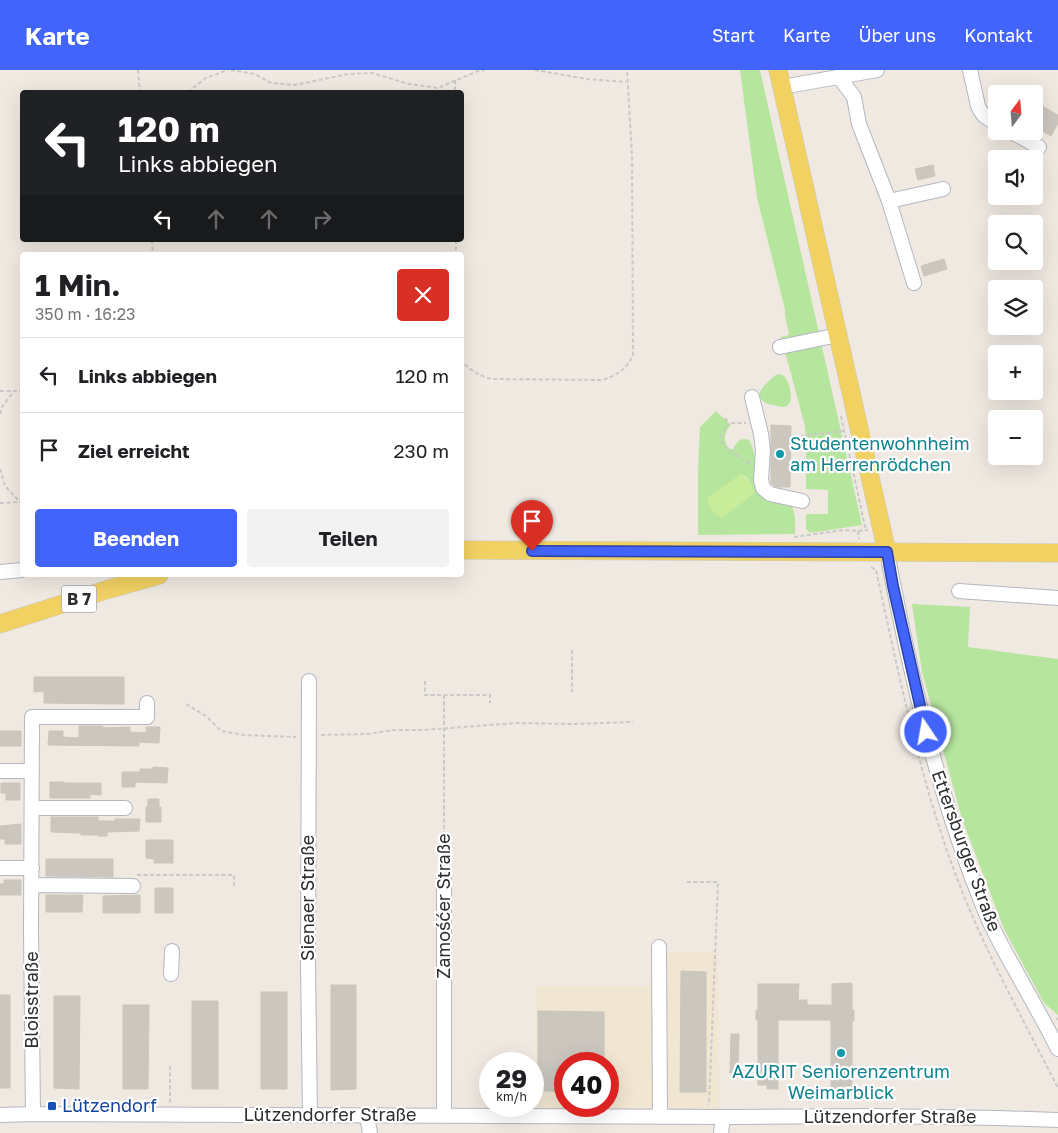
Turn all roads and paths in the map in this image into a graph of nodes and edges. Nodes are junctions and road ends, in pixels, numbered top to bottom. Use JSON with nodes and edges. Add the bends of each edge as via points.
{"nodes":[{"id":1,"x":138,"y":70,"type":"edge"},
{"id":2,"x":230,"y":70,"type":"edge"},
{"id":3,"x":484,"y":70,"type":"edge"},
{"id":4,"x":535,"y":70,"type":"edge"},
{"id":5,"x":627,"y":70,"type":"edge"},
{"id":6,"x":877,"y":70,"type":"edge"},
{"id":7,"x":970,"y":70,"type":"edge"},
{"id":8,"x":839,"y":77,"type":"junction"},
{"id":9,"x":780,"y":78,"type":"edge"},
{"id":10,"x":455,"y":80,"type":"junction"},
{"id":11,"x":627,"y":82,"type":"junction"},
{"id":12,"x":140,"y":90,"type":"edge"},
{"id":13,"x":191,"y":90,"type":"edge"},
{"id":14,"x":455,"y":90,"type":"edge"},
{"id":15,"x":988,"y":119,"type":"edge"},
{"id":16,"x":1026,"y":140,"type":"edge"},
{"id":17,"x":1038,"y":147,"type":"dead end"},
{"id":18,"x":942,"y":188,"type":"dead end"},
{"id":19,"x":889,"y":201,"type":"junction"},
{"id":20,"x":914,"y":283,"type":"dead end"},
{"id":21,"x":838,"y":334,"type":"junction"},
{"id":22,"x":780,"y":347,"type":"dead end"},
{"id":23,"x":464,"y":364,"type":"edge"},
{"id":24,"x":0,"y":391,"type":"edge"},
{"id":25,"x":14,"y":391,"type":"junction"},
{"id":26,"x":20,"y":391,"type":"edge"},
{"id":27,"x":752,"y":397,"type":"dead end"},
{"id":28,"x":0,"y":414,"type":"edge"},
{"id":29,"x":725,"y":418,"type":"dead end"},
{"id":30,"x":730,"y":423,"type":"junction"},
{"id":31,"x":758,"y":423,"type":"junction"},
{"id":32,"x":844,"y":431,"type":"dead end"},
{"id":33,"x":801,"y":436,"type":"dead end"},
{"id":34,"x":0,"y":469,"type":"edge"},
{"id":35,"x":761,"y":480,"type":"junction"},
{"id":36,"x":802,"y":501,"type":"dead end"},
{"id":37,"x":20,"y":502,"type":"edge"},
{"id":38,"x":0,"y":503,"type":"edge"},
{"id":39,"x":20,"y":503,"type":"edge"},
{"id":40,"x":881,"y":528,"type":"junction"},
{"id":41,"x":858,"y":531,"type":"dead end"},
{"id":42,"x":802,"y":532,"type":"dead end"},
{"id":43,"x":802,"y":536,"type":"dead end"},
{"id":44,"x":464,"y":550,"type":"edge"},
{"id":45,"x":887,"y":552,"type":"junction"},
{"id":46,"x":1058,"y":553,"type":"edge"},
{"id":47,"x":870,"y":565,"type":"dead end"},
{"id":48,"x":20,"y":570,"type":"edge"},
{"id":49,"x":0,"y":572,"type":"edge"},
{"id":50,"x":152,"y":577,"type":"edge"},
{"id":51,"x":877,"y":578,"type":"dead end"},
{"id":52,"x":959,"y":591,"type":"dead end"},
{"id":53,"x":1058,"y":598,"type":"edge"},
{"id":54,"x":0,"y":624,"type":"edge"},
{"id":55,"x":572,"y":650,"type":"dead end"},
{"id":56,"x":309,"y":680,"type":"dead end"},
{"id":57,"x":425,"y":681,"type":"dead end"},
{"id":58,"x":572,"y":692,"type":"dead end"},
{"id":59,"x":444,"y":696,"type":"junction"},
{"id":60,"x":490,"y":703,"type":"dead end"},
{"id":61,"x":147,"y":704,"type":"dead end"},
{"id":62,"x":186,"y":704,"type":"dead end"},
{"id":63,"x":633,"y":722,"type":"dead end"},
{"id":64,"x":444,"y":728,"type":"junction"},
{"id":65,"x":309,"y":736,"type":"junction"},
{"id":66,"x":0,"y":771,"type":"edge"},
{"id":67,"x":32,"y":771,"type":"junction"},
{"id":68,"x":32,"y":808,"type":"junction"},
{"id":69,"x":125,"y":808,"type":"dead end"},
{"id":70,"x":0,"y":868,"type":"edge"},
{"id":71,"x":32,"y":868,"type":"junction"},
{"id":72,"x":444,"y":880,"type":"joint"},
{"id":73,"x":687,"y":882,"type":"dead end"},
{"id":74,"x":32,"y":886,"type":"junction"},
{"id":75,"x":133,"y":886,"type":"joint"},
{"id":76,"x":234,"y":888,"type":"dead end"},
{"id":77,"x":659,"y":947,"type":"dead end"},
{"id":78,"x":172,"y":951,"type":"dead end"},
{"id":79,"x":171,"y":974,"type":"dead end"},
{"id":80,"x":1058,"y":1048,"type":"edge"},
{"id":81,"x":170,"y":1066,"type":"dead end"},
{"id":82,"x":170,"y":1105,"type":"dead end"},
{"id":83,"x":33,"y":1114,"type":"junction"},
{"id":84,"x":0,"y":1115,"type":"edge"},
{"id":85,"x":310,"y":1115,"type":"junction"},
{"id":86,"x":367,"y":1116,"type":"junction"},
{"id":87,"x":444,"y":1116,"type":"junction"},
{"id":88,"x":660,"y":1117,"type":"junction"},
{"id":89,"x":716,"y":1117,"type":"junction"},
{"id":90,"x":1058,"y":1120,"type":"edge"},
{"id":91,"x":370,"y":1133,"type":"edge"},
{"id":92,"x":721,"y":1133,"type":"edge"}],
"edges":[{"from":1,"to":12,"type":"path"},
{"from":2,"to":10,"type":"path","via":[[254,74],[271,84],[296,85],[348,74],[372,73],[409,84],[438,88]]},
{"from":2,"to":13,"type":"path","via":[[206,78]]},
{"from":3,"to":10,"type":"path"},
{"from":4,"to":11,"type":"path"},
{"from":5,"to":11,"type":"path"},
{"from":6,"to":8,"type":"street"},
{"from":7,"to":15,"type":"street","via":[[980,112]]},
{"from":8,"to":9,"type":"street"},
{"from":8,"to":19,"type":"street","via":[[854,97],[859,124]]},
{"from":9,"to":21,"type":"main road"},
{"from":10,"to":14,"type":"path"},
{"from":11,"to":23,"type":"path","via":[[632,156],[633,355],[629,365],[617,375],[603,380],[491,379],[475,373]]},
{"from":16,"to":17,"type":"street"},
{"from":18,"to":19,"type":"street"},
{"from":19,"to":20,"type":"street"},
{"from":21,"to":22,"type":"street"},
{"from":21,"to":40,"type":"main road"},
{"from":24,"to":25,"type":"path"},
{"from":25,"to":26,"type":"path"},
{"from":25,"to":28,"type":"path"},
{"from":27,"to":31,"type":"street"},
{"from":29,"to":30,"type":"path"},
{"from":30,"to":31,"type":"path"},
{"from":30,"to":35,"type":"path","via":[[722,435],[725,448],[745,460]]},
{"from":31,"to":35,"type":"street","via":[[762,450]]},
{"from":32,"to":33,"type":"path"},
{"from":34,"to":37,"type":"path","via":[[5,486]]},
{"from":35,"to":36,"type":"street","via":[[763,488],[770,494]]},
{"from":38,"to":39,"type":"path"},
{"from":40,"to":41,"type":"path"},
{"from":40,"to":45,"type":"main road"},
{"from":42,"to":43,"type":"path"},
{"from":44,"to":45,"type":"main road"},
{"from":45,"to":46,"type":"main road"},
{"from":45,"to":80,"type":"street","name":"Ettersburger Straße","via":[[926,732],[961,848],[998,940]]},
{"from":47,"to":51,"type":"path","via":[[876,570]]},
{"from":48,"to":49,"type":"street"},
{"from":50,"to":54,"type":"main road","number":"B 7"},
{"from":52,"to":53,"type":"street"},
{"from":55,"to":58,"type":"path"},
{"from":56,"to":65,"type":"street","name":"Sienaer Straße"},
{"from":57,"to":59,"type":"path","via":[[425,695]]},
{"from":59,"to":60,"type":"path","via":[[490,695]]},
{"from":59,"to":64,"type":"path","name":"Zamośćer Straße"},
{"from":61,"to":67,"type":"street","name":"Bloisstraße","via":[[147,717],[32,717]]},
{"from":62,"to":65,"type":"path","via":[[206,716],[221,731],[244,735]]},
{"from":63,"to":64,"type":"path","via":[[518,723]]},
{"from":64,"to":65,"type":"path"},
{"from":64,"to":72,"type":"path","name":"Zamośćer Straße"},
{"from":65,"to":85,"type":"street","name":"Sienaer Straße"},
{"from":66,"to":67,"type":"street"},
{"from":67,"to":68,"type":"street","name":"Bloisstraße"},
{"from":68,"to":69,"type":"street"},
{"from":68,"to":71,"type":"street","name":"Bloisstraße"},
{"from":70,"to":71,"type":"street"},
{"from":71,"to":74,"type":"street","name":"Bloisstraße"},
{"from":72,"to":87,"type":"street","name":"Zamośćer Straße"},
{"from":73,"to":89,"type":"path","via":[[718,882]]},
{"from":74,"to":75,"type":"street"},
{"from":74,"to":83,"type":"street","name":"Bloisstraße"},
{"from":75,"to":76,"type":"path","via":[[133,875],[234,875]]},
{"from":77,"to":88,"type":"street"},
{"from":78,"to":79,"type":"street"},
{"from":81,"to":82,"type":"path"},
{"from":83,"to":84,"type":"street","name":"Lützendorfer Straße"},
{"from":83,"to":85,"type":"street","name":"Lützendorfer Straße"},
{"from":85,"to":86,"type":"street","name":"Lützendorfer Straße"},
{"from":86,"to":87,"type":"street","name":"Lützendorfer Straße"},
{"from":86,"to":91,"type":"street"},
{"from":87,"to":88,"type":"street","name":"Lützendorfer Straße"},
{"from":88,"to":89,"type":"street","name":"Lützendorfer Straße"},
{"from":89,"to":90,"type":"street","name":"Lützendorfer Straße"},
{"from":89,"to":92,"type":"street"}]}
